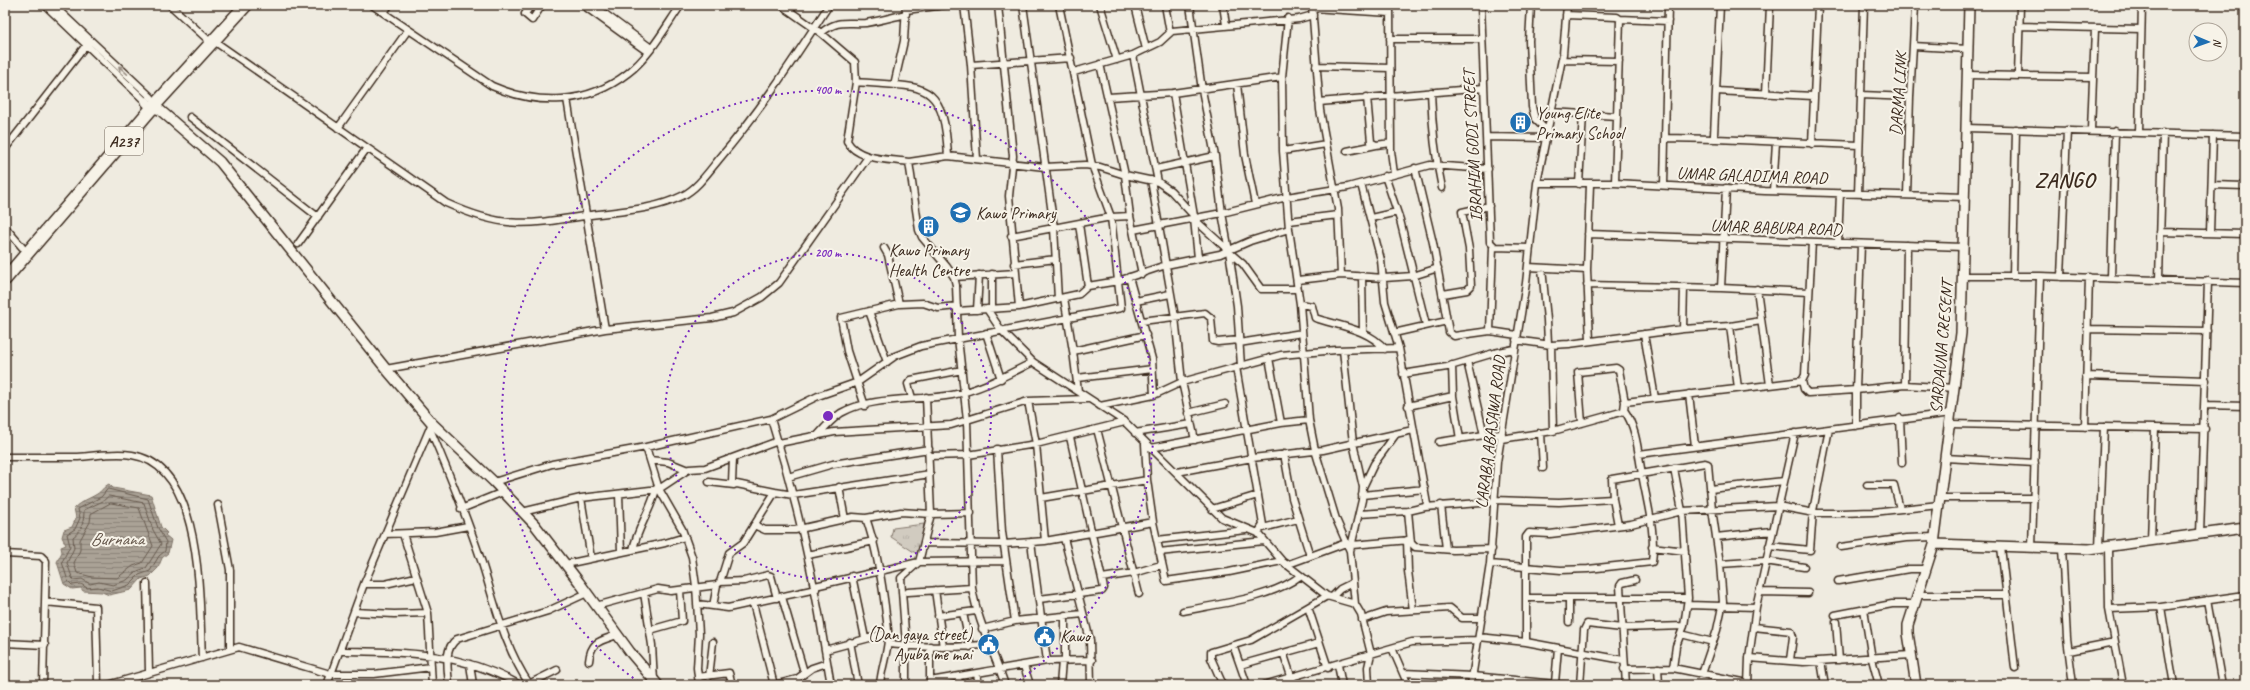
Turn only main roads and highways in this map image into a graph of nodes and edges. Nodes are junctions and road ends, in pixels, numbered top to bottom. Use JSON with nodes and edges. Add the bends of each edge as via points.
{"nodes":[{"id":1,"x":236,"y":5,"type":"edge"},
{"id":2,"x":246,"y":5,"type":"edge"},
{"id":3,"x":210,"y":39,"type":"junction"},
{"id":4,"x":153,"y":104,"type":"junction"},
{"id":5,"x":5,"y":267,"type":"edge"},
{"id":6,"x":5,"y":279,"type":"edge"}],
"edges":[{"from":1,"to":3,"type":"highway","number":"A237"},
{"from":2,"to":3,"type":"highway","number":"A237"},
{"from":3,"to":4,"type":"highway","number":"A237"},
{"from":4,"to":5,"type":"highway","number":"A237"},
{"from":4,"to":6,"type":"highway","number":"A237"}]}
